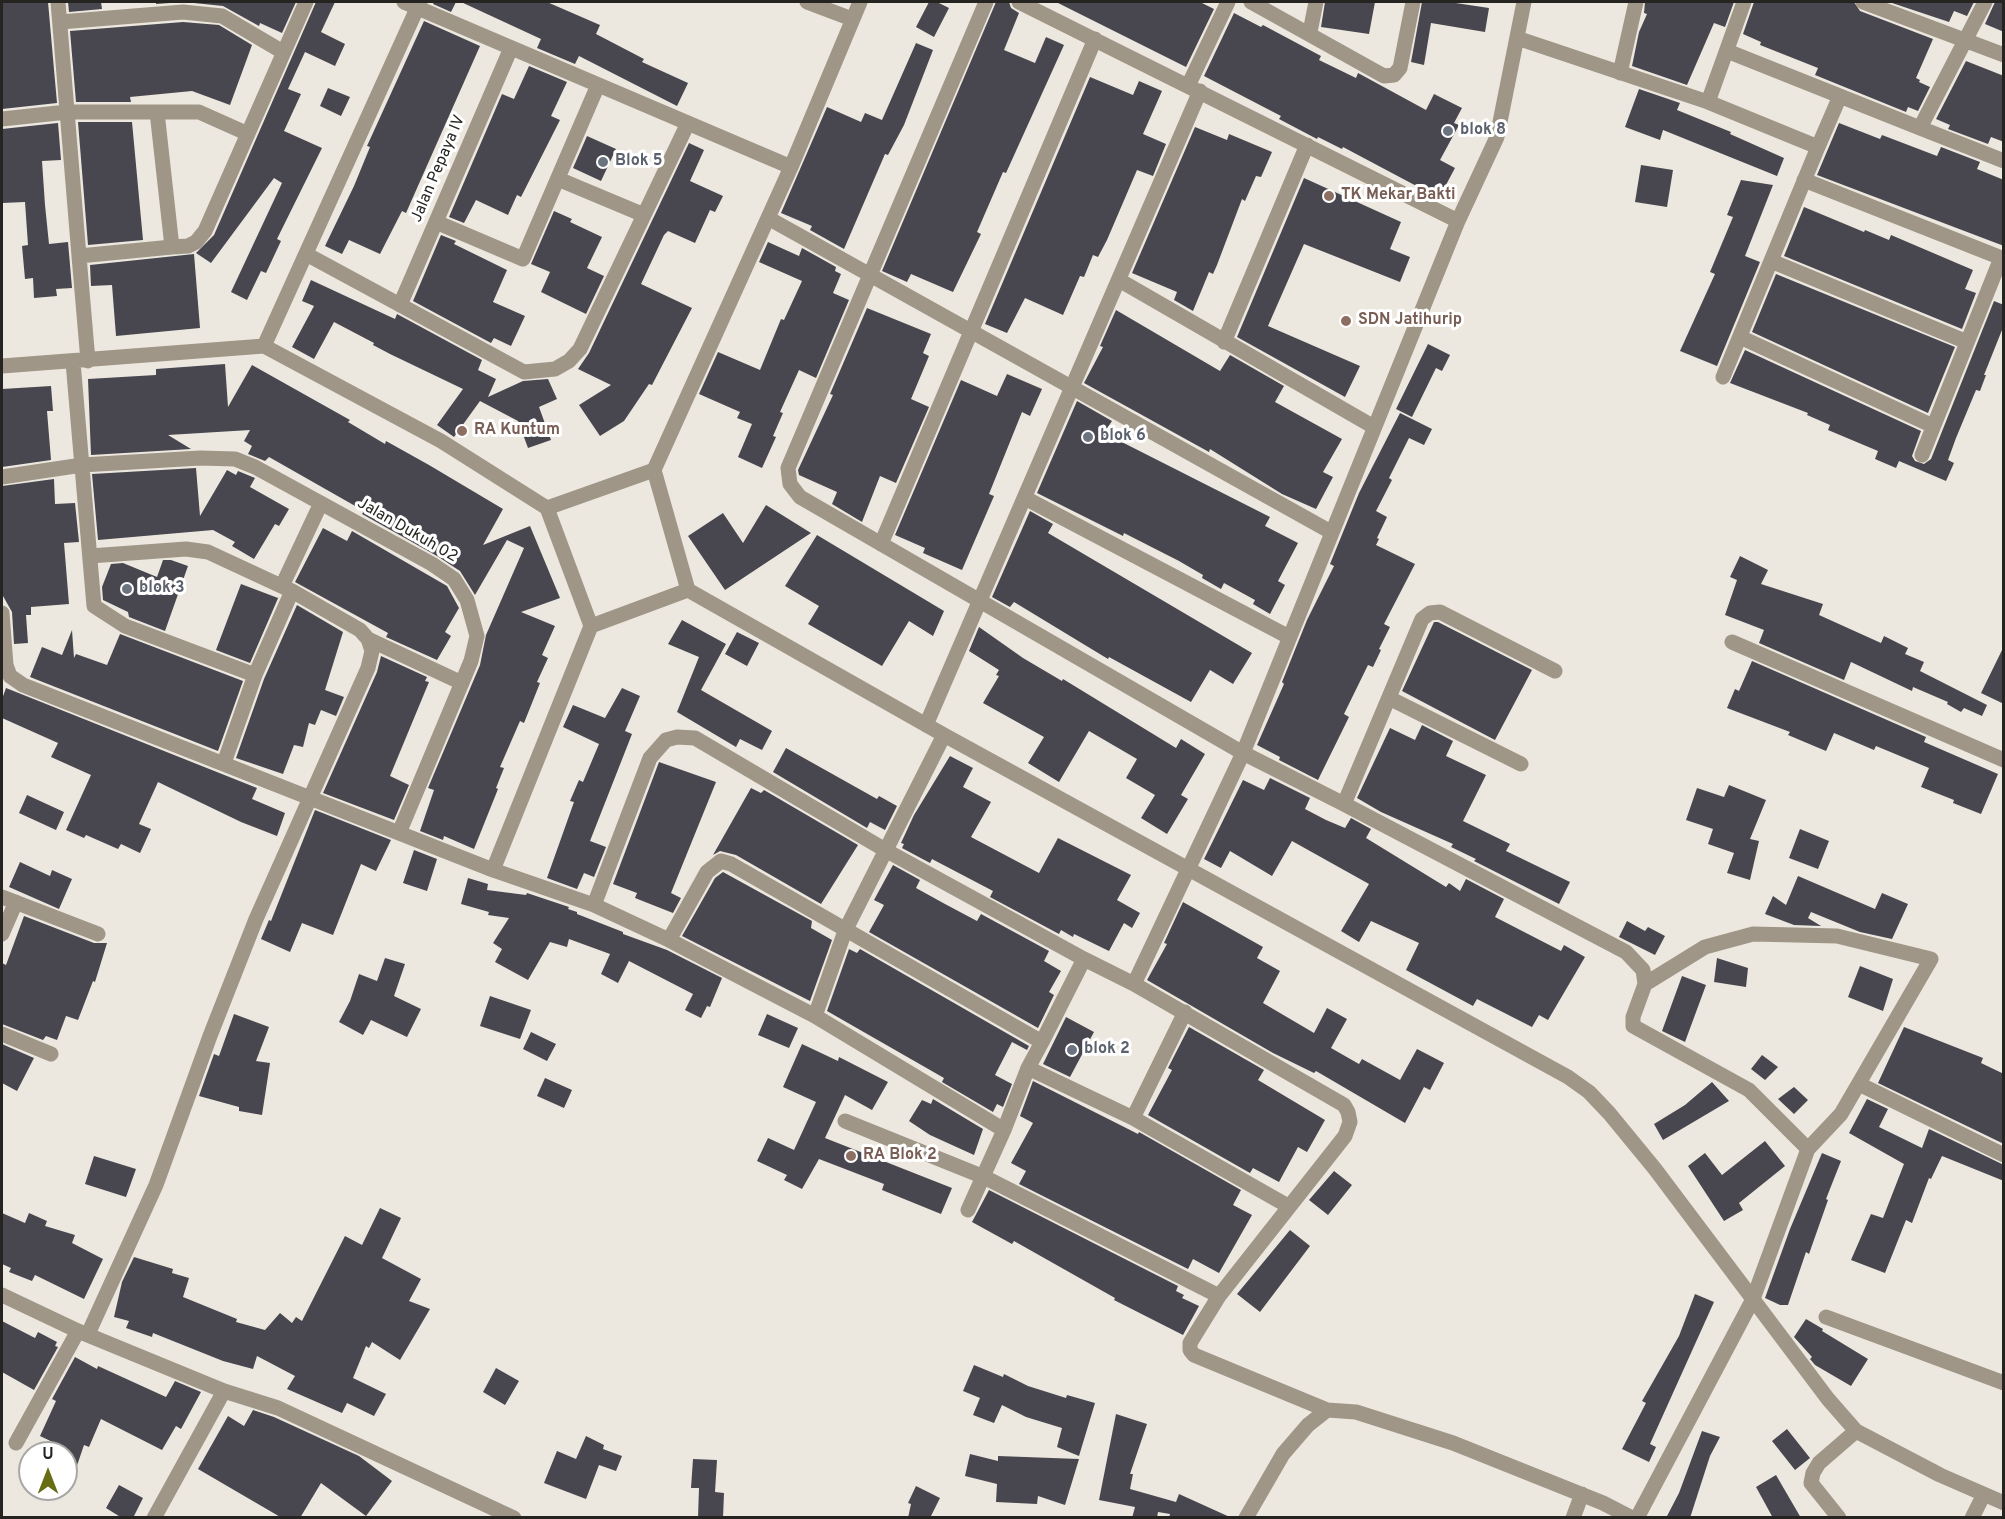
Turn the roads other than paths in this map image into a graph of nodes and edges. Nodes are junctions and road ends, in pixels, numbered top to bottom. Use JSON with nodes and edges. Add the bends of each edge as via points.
{"nodes":[{"id":1,"x":58,"y":2,"type":"edge"},
{"id":2,"x":306,"y":2,"type":"edge"},
{"id":3,"x":807,"y":2,"type":"edge"},
{"id":4,"x":860,"y":2,"type":"edge"},
{"id":5,"x":986,"y":2,"type":"edge"},
{"id":6,"x":1019,"y":2,"type":"edge"},
{"id":7,"x":1228,"y":2,"type":"edge"},
{"id":8,"x":1251,"y":2,"type":"edge"},
{"id":9,"x":1316,"y":2,"type":"edge"},
{"id":10,"x":1413,"y":2,"type":"edge"},
{"id":11,"x":1524,"y":2,"type":"edge"},
{"id":12,"x":1636,"y":2,"type":"edge"},
{"id":13,"x":1744,"y":2,"type":"edge"},
{"id":14,"x":1863,"y":2,"type":"edge"},
{"id":15,"x":1985,"y":2,"type":"edge"},
{"id":16,"x":414,"y":4,"type":"edge"},
{"id":17,"x":852,"y":19,"type":"junction"},
{"id":18,"x":60,"y":22,"type":"junction"},
{"id":19,"x":1311,"y":32,"type":"junction"},
{"id":20,"x":1516,"y":38,"type":"junction"},
{"id":21,"x":1095,"y":39,"type":"junction"},
{"id":22,"x":1966,"y":41,"type":"junction"},
{"id":23,"x":511,"y":48,"type":"junction"},
{"id":24,"x":1727,"y":51,"type":"junction"},
{"id":25,"x":283,"y":52,"type":"junction"},
{"id":26,"x":2004,"y":55,"type":"edge"},
{"id":27,"x":1620,"y":73,"type":"junction"},
{"id":28,"x":598,"y":85,"type":"junction"},
{"id":29,"x":1194,"y":88,"type":"junction"},
{"id":30,"x":1840,"y":96,"type":"junction"},
{"id":31,"x":1708,"y":102,"type":"junction"},
{"id":32,"x":67,"y":112,"type":"junction"},
{"id":33,"x":157,"y":112,"type":"junction"},
{"id":34,"x":2,"y":119,"type":"edge"},
{"id":35,"x":688,"y":123,"type":"junction"},
{"id":36,"x":1920,"y":128,"type":"junction"},
{"id":37,"x":246,"y":134,"type":"junction"},
{"id":38,"x":1306,"y":145,"type":"junction"},
{"id":39,"x":1818,"y":147,"type":"junction"},
{"id":40,"x":2004,"y":160,"type":"edge"},
{"id":41,"x":790,"y":167,"type":"junction"},
{"id":42,"x":558,"y":179,"type":"junction"},
{"id":43,"x":1804,"y":180,"type":"junction"},
{"id":44,"x":644,"y":215,"type":"junction"},
{"id":45,"x":768,"y":218,"type":"junction"},
{"id":46,"x":1458,"y":221,"type":"junction"},
{"id":47,"x":436,"y":222,"type":"junction"},
{"id":48,"x":172,"y":247,"type":"junction"},
{"id":49,"x":306,"y":254,"type":"junction"},
{"id":50,"x":79,"y":256,"type":"junction"},
{"id":51,"x":2002,"y":259,"type":"edge"},
{"id":52,"x":1771,"y":261,"type":"junction"},
{"id":53,"x":870,"y":275,"type":"junction"},
{"id":54,"x":1119,"y":280,"type":"junction"},
{"id":55,"x":399,"y":305,"type":"junction"},
{"id":56,"x":971,"y":331,"type":"junction"},
{"id":57,"x":1740,"y":337,"type":"junction"},
{"id":58,"x":1224,"y":342,"type":"junction"},
{"id":59,"x":1967,"y":342,"type":"junction"},
{"id":60,"x":264,"y":346,"type":"junction"},
{"id":61,"x":81,"y":361,"type":"junction"},
{"id":62,"x":2,"y":366,"type":"edge"},
{"id":63,"x":1723,"y":377,"type":"dead end"},
{"id":64,"x":1072,"y":388,"type":"junction"},
{"id":65,"x":1933,"y":426,"type":"junction"},
{"id":66,"x":1374,"y":427,"type":"junction"},
{"id":67,"x":1922,"y":455,"type":"dead end"},
{"id":68,"x":82,"y":465,"type":"junction"},
{"id":69,"x":654,"y":470,"type":"junction"},
{"id":70,"x":2,"y":477,"type":"edge"},
{"id":71,"x":1025,"y":498,"type":"junction"},
{"id":72,"x":321,"y":503,"type":"junction"},
{"id":73,"x":547,"y":508,"type":"junction"},
{"id":74,"x":1331,"y":532,"type":"junction"},
{"id":75,"x":881,"y":544,"type":"junction"},
{"id":76,"x":90,"y":556,"type":"junction"},
{"id":77,"x":287,"y":589,"type":"junction"},
{"id":78,"x":688,"y":590,"type":"junction"},
{"id":79,"x":980,"y":601,"type":"junction"},
{"id":80,"x":2,"y":613,"type":"edge"},
{"id":81,"x":591,"y":626,"type":"junction"},
{"id":82,"x":1289,"y":637,"type":"junction"},
{"id":83,"x":368,"y":639,"type":"junction"},
{"id":84,"x":1732,"y":642,"type":"dead end"},
{"id":85,"x":1556,"y":671,"type":"dead end"},
{"id":86,"x":255,"y":675,"type":"junction"},
{"id":87,"x":462,"y":683,"type":"junction"},
{"id":88,"x":1389,"y":698,"type":"junction"},
{"id":89,"x":926,"y":725,"type":"junction"},
{"id":90,"x":944,"y":735,"type":"junction"},
{"id":91,"x":1243,"y":753,"type":"junction"},
{"id":92,"x":2004,"y":760,"type":"edge"},
{"id":93,"x":224,"y":763,"type":"junction"},
{"id":94,"x":1521,"y":764,"type":"dead end"},
{"id":95,"x":309,"y":798,"type":"junction"},
{"id":96,"x":1344,"y":804,"type":"junction"},
{"id":97,"x":399,"y":833,"type":"junction"},
{"id":98,"x":887,"y":851,"type":"junction"},
{"id":99,"x":1190,"y":869,"type":"junction"},
{"id":100,"x":494,"y":870,"type":"junction"},
{"id":101,"x":9,"y":899,"type":"edge"},
{"id":102,"x":594,"y":905,"type":"junction"},
{"id":103,"x":845,"y":931,"type":"junction"},
{"id":104,"x":2,"y":934,"type":"edge"},
{"id":105,"x":99,"y":934,"type":"dead end"},
{"id":106,"x":669,"y":940,"type":"junction"},
{"id":107,"x":1084,"y":959,"type":"junction"},
{"id":108,"x":1134,"y":984,"type":"junction"},
{"id":109,"x":1645,"y":984,"type":"junction"},
{"id":110,"x":1185,"y":1012,"type":"junction"},
{"id":111,"x":815,"y":1016,"type":"junction"},
{"id":112,"x":2,"y":1034,"type":"edge"},
{"id":113,"x":1042,"y":1042,"type":"junction"},
{"id":114,"x":51,"y":1054,"type":"dead end"},
{"id":115,"x":1028,"y":1068,"type":"junction"},
{"id":116,"x":1859,"y":1084,"type":"junction"},
{"id":117,"x":1133,"y":1118,"type":"junction"},
{"id":118,"x":845,"y":1121,"type":"dead end"},
{"id":119,"x":1004,"y":1130,"type":"junction"},
{"id":120,"x":1808,"y":1149,"type":"junction"},
{"id":121,"x":2004,"y":1155,"type":"edge"},
{"id":122,"x":984,"y":1177,"type":"junction"},
{"id":123,"x":1288,"y":1206,"type":"junction"},
{"id":124,"x":968,"y":1210,"type":"dead end"},
{"id":125,"x":2,"y":1295,"type":"edge"},
{"id":126,"x":1219,"y":1296,"type":"junction"},
{"id":127,"x":1753,"y":1299,"type":"junction"},
{"id":128,"x":1827,"y":1317,"type":"dead end"},
{"id":129,"x":83,"y":1332,"type":"junction"},
{"id":130,"x":2004,"y":1383,"type":"edge"},
{"id":131,"x":224,"y":1391,"type":"junction"},
{"id":132,"x":1327,"y":1410,"type":"junction"},
{"id":133,"x":1857,"y":1431,"type":"junction"},
{"id":134,"x":16,"y":1443,"type":"dead end"},
{"id":135,"x":1582,"y":1494,"type":"junction"},
{"id":136,"x":1983,"y":1496,"type":"junction"},
{"id":137,"x":2004,"y":1503,"type":"edge"},
{"id":138,"x":154,"y":1518,"type":"edge"},
{"id":139,"x":514,"y":1518,"type":"edge"},
{"id":140,"x":1246,"y":1518,"type":"edge"},
{"id":141,"x":1573,"y":1518,"type":"edge"},
{"id":142,"x":1632,"y":1518,"type":"edge"},
{"id":143,"x":1637,"y":1518,"type":"edge"},
{"id":144,"x":1839,"y":1518,"type":"edge"},
{"id":145,"x":1972,"y":1518,"type":"edge"}],
"edges":[{"from":1,"to":18,"type":"street"},
{"from":2,"to":25,"type":"street"},
{"from":3,"to":17,"type":"street"},
{"from":4,"to":17,"type":"street"},
{"from":5,"to":53,"type":"street"},
{"from":6,"to":21,"type":"street"},
{"from":7,"to":29,"type":"street"},
{"from":8,"to":19,"type":"street"},
{"from":9,"to":19,"type":"street"},
{"from":10,"to":19,"type":"street","via":[[1400,68],[1394,75],[1384,76]]},
{"from":11,"to":20,"type":"street"},
{"from":12,"to":27,"type":"street"},
{"from":13,"to":24,"type":"street"},
{"from":14,"to":22,"type":"street"},
{"from":15,"to":22,"type":"street"},
{"from":16,"to":23,"type":"street"},
{"from":16,"to":49,"type":"street"},
{"from":17,"to":41,"type":"street"},
{"from":18,"to":25,"type":"street","via":[[183,12],[222,16]]},
{"from":18,"to":32,"type":"street"},
{"from":20,"to":27,"type":"street"},
{"from":20,"to":46,"type":"street","via":[[1497,137]]},
{"from":21,"to":29,"type":"street"},
{"from":21,"to":56,"type":"street"},
{"from":22,"to":26,"type":"street"},
{"from":22,"to":36,"type":"street"},
{"from":23,"to":28,"type":"street"},
{"from":23,"to":47,"type":"street","name":"Jalan Pepaya IV"},
{"from":24,"to":30,"type":"street"},
{"from":24,"to":31,"type":"street"},
{"from":25,"to":37,"type":"street"},
{"from":27,"to":31,"type":"street"},
{"from":28,"to":35,"type":"street"},
{"from":28,"to":42,"type":"street"},
{"from":29,"to":38,"type":"street"},
{"from":29,"to":54,"type":"street"},
{"from":30,"to":36,"type":"street"},
{"from":30,"to":39,"type":"street"},
{"from":31,"to":39,"type":"street"},
{"from":32,"to":33,"type":"street"},
{"from":32,"to":34,"type":"street"},
{"from":32,"to":50,"type":"street"},
{"from":33,"to":37,"type":"street","via":[[199,112]]},
{"from":33,"to":48,"type":"street"},
{"from":35,"to":41,"type":"street"},
{"from":35,"to":44,"type":"street"},
{"from":36,"to":40,"type":"street"},
{"from":37,"to":48,"type":"street","via":[[205,231],[188,246]]},
{"from":38,"to":46,"type":"street"},
{"from":38,"to":58,"type":"street"},
{"from":39,"to":43,"type":"street"},
{"from":41,"to":45,"type":"street"},
{"from":42,"to":44,"type":"street"},
{"from":42,"to":47,"type":"street","via":[[524,259]]},
{"from":43,"to":51,"type":"street"},
{"from":43,"to":52,"type":"street"},
{"from":44,"to":55,"type":"street","via":[[580,349],[555,369],[524,372]]},
{"from":45,"to":53,"type":"street"},
{"from":45,"to":69,"type":"street"},
{"from":46,"to":66,"type":"street"},
{"from":47,"to":55,"type":"street","name":"Jalan Pepaya IV"},
{"from":48,"to":50,"type":"street"},
{"from":49,"to":55,"type":"street"},
{"from":49,"to":60,"type":"street"},
{"from":50,"to":61,"type":"street"},
{"from":51,"to":59,"type":"street"},
{"from":52,"to":57,"type":"street"},
{"from":52,"to":59,"type":"street"},
{"from":53,"to":56,"type":"street"},
{"from":53,"to":75,"type":"street","via":[[788,468],[790,484],[800,497]]},
{"from":54,"to":58,"type":"street"},
{"from":54,"to":64,"type":"street"},
{"from":56,"to":64,"type":"street"},
{"from":56,"to":75,"type":"street"},
{"from":57,"to":63,"type":"street"},
{"from":57,"to":65,"type":"street"},
{"from":58,"to":66,"type":"street"},
{"from":59,"to":65,"type":"street"},
{"from":60,"to":61,"type":"street"},
{"from":60,"to":73,"type":"street","via":[[441,441]]},
{"from":61,"to":62,"type":"street"},
{"from":61,"to":68,"type":"street"},
{"from":64,"to":71,"type":"street"},
{"from":64,"to":74,"type":"street"},
{"from":65,"to":67,"type":"street"},
{"from":66,"to":74,"type":"street"},
{"from":68,"to":70,"type":"street","name":"Jalan Dukuh 02"},
{"from":68,"to":72,"type":"street","name":"Jalan Dukuh 02","via":[[235,459]]},
{"from":68,"to":76,"type":"street"},
{"from":69,"to":73,"type":"street"},
{"from":69,"to":78,"type":"street"},
{"from":71,"to":79,"type":"street"},
{"from":71,"to":82,"type":"street"},
{"from":72,"to":77,"type":"street"},
{"from":72,"to":87,"type":"street","name":"Jalan Dukuh 02","via":[[454,579],[467,600],[477,636]]},
{"from":73,"to":81,"type":"street"},
{"from":74,"to":82,"type":"street"},
{"from":75,"to":79,"type":"street"},
{"from":76,"to":77,"type":"street","via":[[186,549],[208,552]]},
{"from":76,"to":86,"type":"street","via":[[94,606],[101,613],[125,626]]},
{"from":77,"to":83,"type":"street","via":[[346,621]]},
{"from":77,"to":86,"type":"street"},
{"from":78,"to":81,"type":"street"},
{"from":78,"to":89,"type":"street"},
{"from":79,"to":89,"type":"street"},
{"from":79,"to":91,"type":"street"},
{"from":80,"to":93,"type":"street","via":[[10,676],[24,685]]},
{"from":81,"to":100,"type":"street"},
{"from":82,"to":91,"type":"street"},
{"from":83,"to":87,"type":"street"},
{"from":83,"to":95,"type":"street","via":[[372,651],[368,668]]},
{"from":84,"to":92,"type":"street"},
{"from":85,"to":88,"type":"street","via":[[1440,612],[1430,613],[1422,619]]},
{"from":86,"to":93,"type":"street"},
{"from":87,"to":97,"type":"street","name":"Jalan Dukuh 02"},
{"from":88,"to":94,"type":"street"},
{"from":88,"to":96,"type":"street"},
{"from":89,"to":90,"type":"street"},
{"from":90,"to":98,"type":"street"},
{"from":90,"to":99,"type":"street"},
{"from":91,"to":96,"type":"street"},
{"from":91,"to":99,"type":"street"},
{"from":93,"to":95,"type":"street"},
{"from":95,"to":97,"type":"street"},
{"from":95,"to":129,"type":"street","via":[[210,1036],[156,1185]]},
{"from":96,"to":109,"type":"street","via":[[1626,952],[1643,970]]},
{"from":97,"to":100,"type":"street"},
{"from":98,"to":102,"type":"street","via":[[695,738],[677,736],[666,740],[650,758]]},
{"from":98,"to":103,"type":"street"},
{"from":98,"to":107,"type":"street"},
{"from":99,"to":108,"type":"street"},
{"from":99,"to":127,"type":"street","via":[[1589,1092],[1655,1169]]},
{"from":100,"to":102,"type":"street"},
{"from":101,"to":104,"type":"street"},
{"from":101,"to":105,"type":"street"},
{"from":102,"to":106,"type":"street"},
{"from":103,"to":106,"type":"street","via":[[721,861],[707,872]]},
{"from":103,"to":111,"type":"street"},
{"from":103,"to":113,"type":"street"},
{"from":106,"to":111,"type":"street"},
{"from":107,"to":108,"type":"street"},
{"from":107,"to":113,"type":"street"},
{"from":108,"to":110,"type":"street"},
{"from":109,"to":116,"type":"street","via":[[1705,947],[1753,934],[1837,936],[1931,959]]},
{"from":109,"to":120,"type":"street","via":[[1633,1026],[1749,1090]]},
{"from":110,"to":117,"type":"street"},
{"from":110,"to":123,"type":"street","via":[[1344,1105],[1348,1112],[1346,1136]]},
{"from":111,"to":119,"type":"street"},
{"from":112,"to":114,"type":"street"},
{"from":113,"to":115,"type":"street"},
{"from":115,"to":117,"type":"street"},
{"from":115,"to":119,"type":"street"},
{"from":116,"to":120,"type":"street","via":[[1842,1114]]},
{"from":116,"to":121,"type":"street"},
{"from":117,"to":123,"type":"street"},
{"from":118,"to":122,"type":"street"},
{"from":119,"to":122,"type":"street"},
{"from":120,"to":127,"type":"street"},
{"from":122,"to":124,"type":"street"},
{"from":122,"to":126,"type":"street"},
{"from":123,"to":126,"type":"street"},
{"from":125,"to":129,"type":"street"},
{"from":126,"to":132,"type":"street","via":[[1191,1343],[1194,1355]]},
{"from":127,"to":133,"type":"street"},
{"from":127,"to":143,"type":"street"},
{"from":128,"to":130,"type":"street"},
{"from":129,"to":131,"type":"street"},
{"from":129,"to":134,"type":"street"},
{"from":131,"to":138,"type":"street"},
{"from":131,"to":139,"type":"street","via":[[278,1408]]},
{"from":132,"to":135,"type":"street","via":[[1356,1413],[1453,1443]]},
{"from":132,"to":140,"type":"street","via":[[1283,1454]]},
{"from":133,"to":136,"type":"street"},
{"from":133,"to":144,"type":"street","via":[[1819,1462],[1813,1473],[1812,1482]]},
{"from":135,"to":141,"type":"street"},
{"from":135,"to":142,"type":"street"},
{"from":136,"to":137,"type":"street"},
{"from":136,"to":145,"type":"street"}]}
